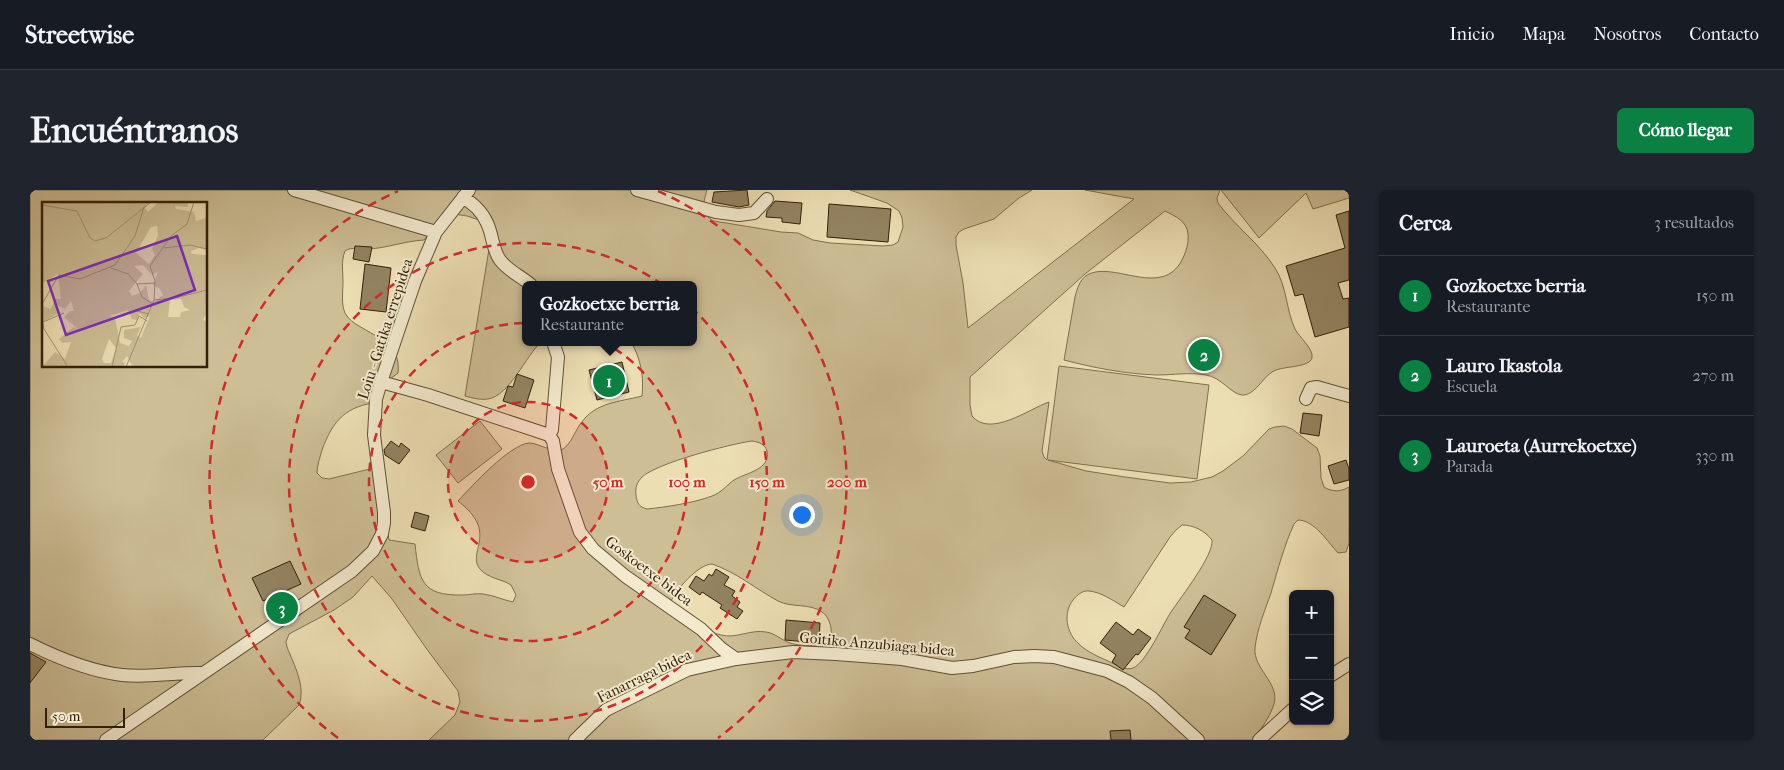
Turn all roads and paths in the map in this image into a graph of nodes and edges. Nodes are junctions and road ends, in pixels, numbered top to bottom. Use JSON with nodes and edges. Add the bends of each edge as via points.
{"nodes":[{"id":1,"x":294,"y":190,"type":"edge"},
{"id":2,"x":637,"y":190,"type":"edge"},
{"id":3,"x":466,"y":194,"type":"edge"},
{"id":4,"x":767,"y":199,"type":"dead end"},
{"id":5,"x":436,"y":232,"type":"junction"},
{"id":6,"x":526,"y":281,"type":"edge"},
{"id":7,"x":554,"y":346,"type":"edge"},
{"id":8,"x":381,"y":382,"type":"junction"},
{"id":9,"x":1349,"y":396,"type":"edge"},
{"id":10,"x":1306,"y":398,"type":"dead end"},
{"id":11,"x":549,"y":435,"type":"junction"},
{"id":12,"x":30,"y":644,"type":"edge"},
{"id":13,"x":736,"y":659,"type":"junction"},
{"id":14,"x":1349,"y":664,"type":"edge"},
{"id":15,"x":203,"y":673,"type":"junction"},
{"id":16,"x":1334,"y":673,"type":"edge"},
{"id":17,"x":1289,"y":714,"type":"edge"},
{"id":18,"x":106,"y":740,"type":"edge"},
{"id":19,"x":575,"y":740,"type":"edge"},
{"id":20,"x":1198,"y":740,"type":"edge"},
{"id":21,"x":1259,"y":740,"type":"edge"}],
"edges":[{"from":1,"to":5,"type":"street"},
{"from":2,"to":4,"type":"street","via":[[716,212],[739,215],[754,213]]},
{"from":3,"to":5,"type":"street","name":"Loiu - Gatika errepidea"},
{"from":3,"to":6,"type":"street","via":[[488,224],[501,260]]},
{"from":5,"to":8,"type":"street","name":"Loiu - Gatika errepidea","via":[[415,281]]},
{"from":7,"to":11,"type":"street","name":"Goskoetxe bidea","via":[[558,357]]},
{"from":8,"to":11,"type":"street"},
{"from":8,"to":15,"type":"street","name":"Loiu - Gatika errepidea","via":[[374,421],[384,512],[378,543],[352,571]]},
{"from":9,"to":10,"type":"street","via":[[1317,387],[1311,388]]},
{"from":11,"to":13,"type":"street","name":"Goskoetxe bidea","via":[[580,532],[593,549]]},
{"from":12,"to":15,"type":"street","via":[[57,658],[121,675]]},
{"from":13,"to":19,"type":"street","name":"Fanarraga bidea","via":[[687,670],[606,710]]},
{"from":13,"to":20,"type":"street","name":"Goitiko Anzubiaga bidea","via":[[793,652],[902,659],[952,668],[1014,657],[1054,657],[1107,671],[1129,682],[1152,698]]},
{"from":14,"to":16,"type":"street"},
{"from":15,"to":18,"type":"street","name":"Loiu - Gatika errepidea"},
{"from":17,"to":21,"type":"street"}]}
